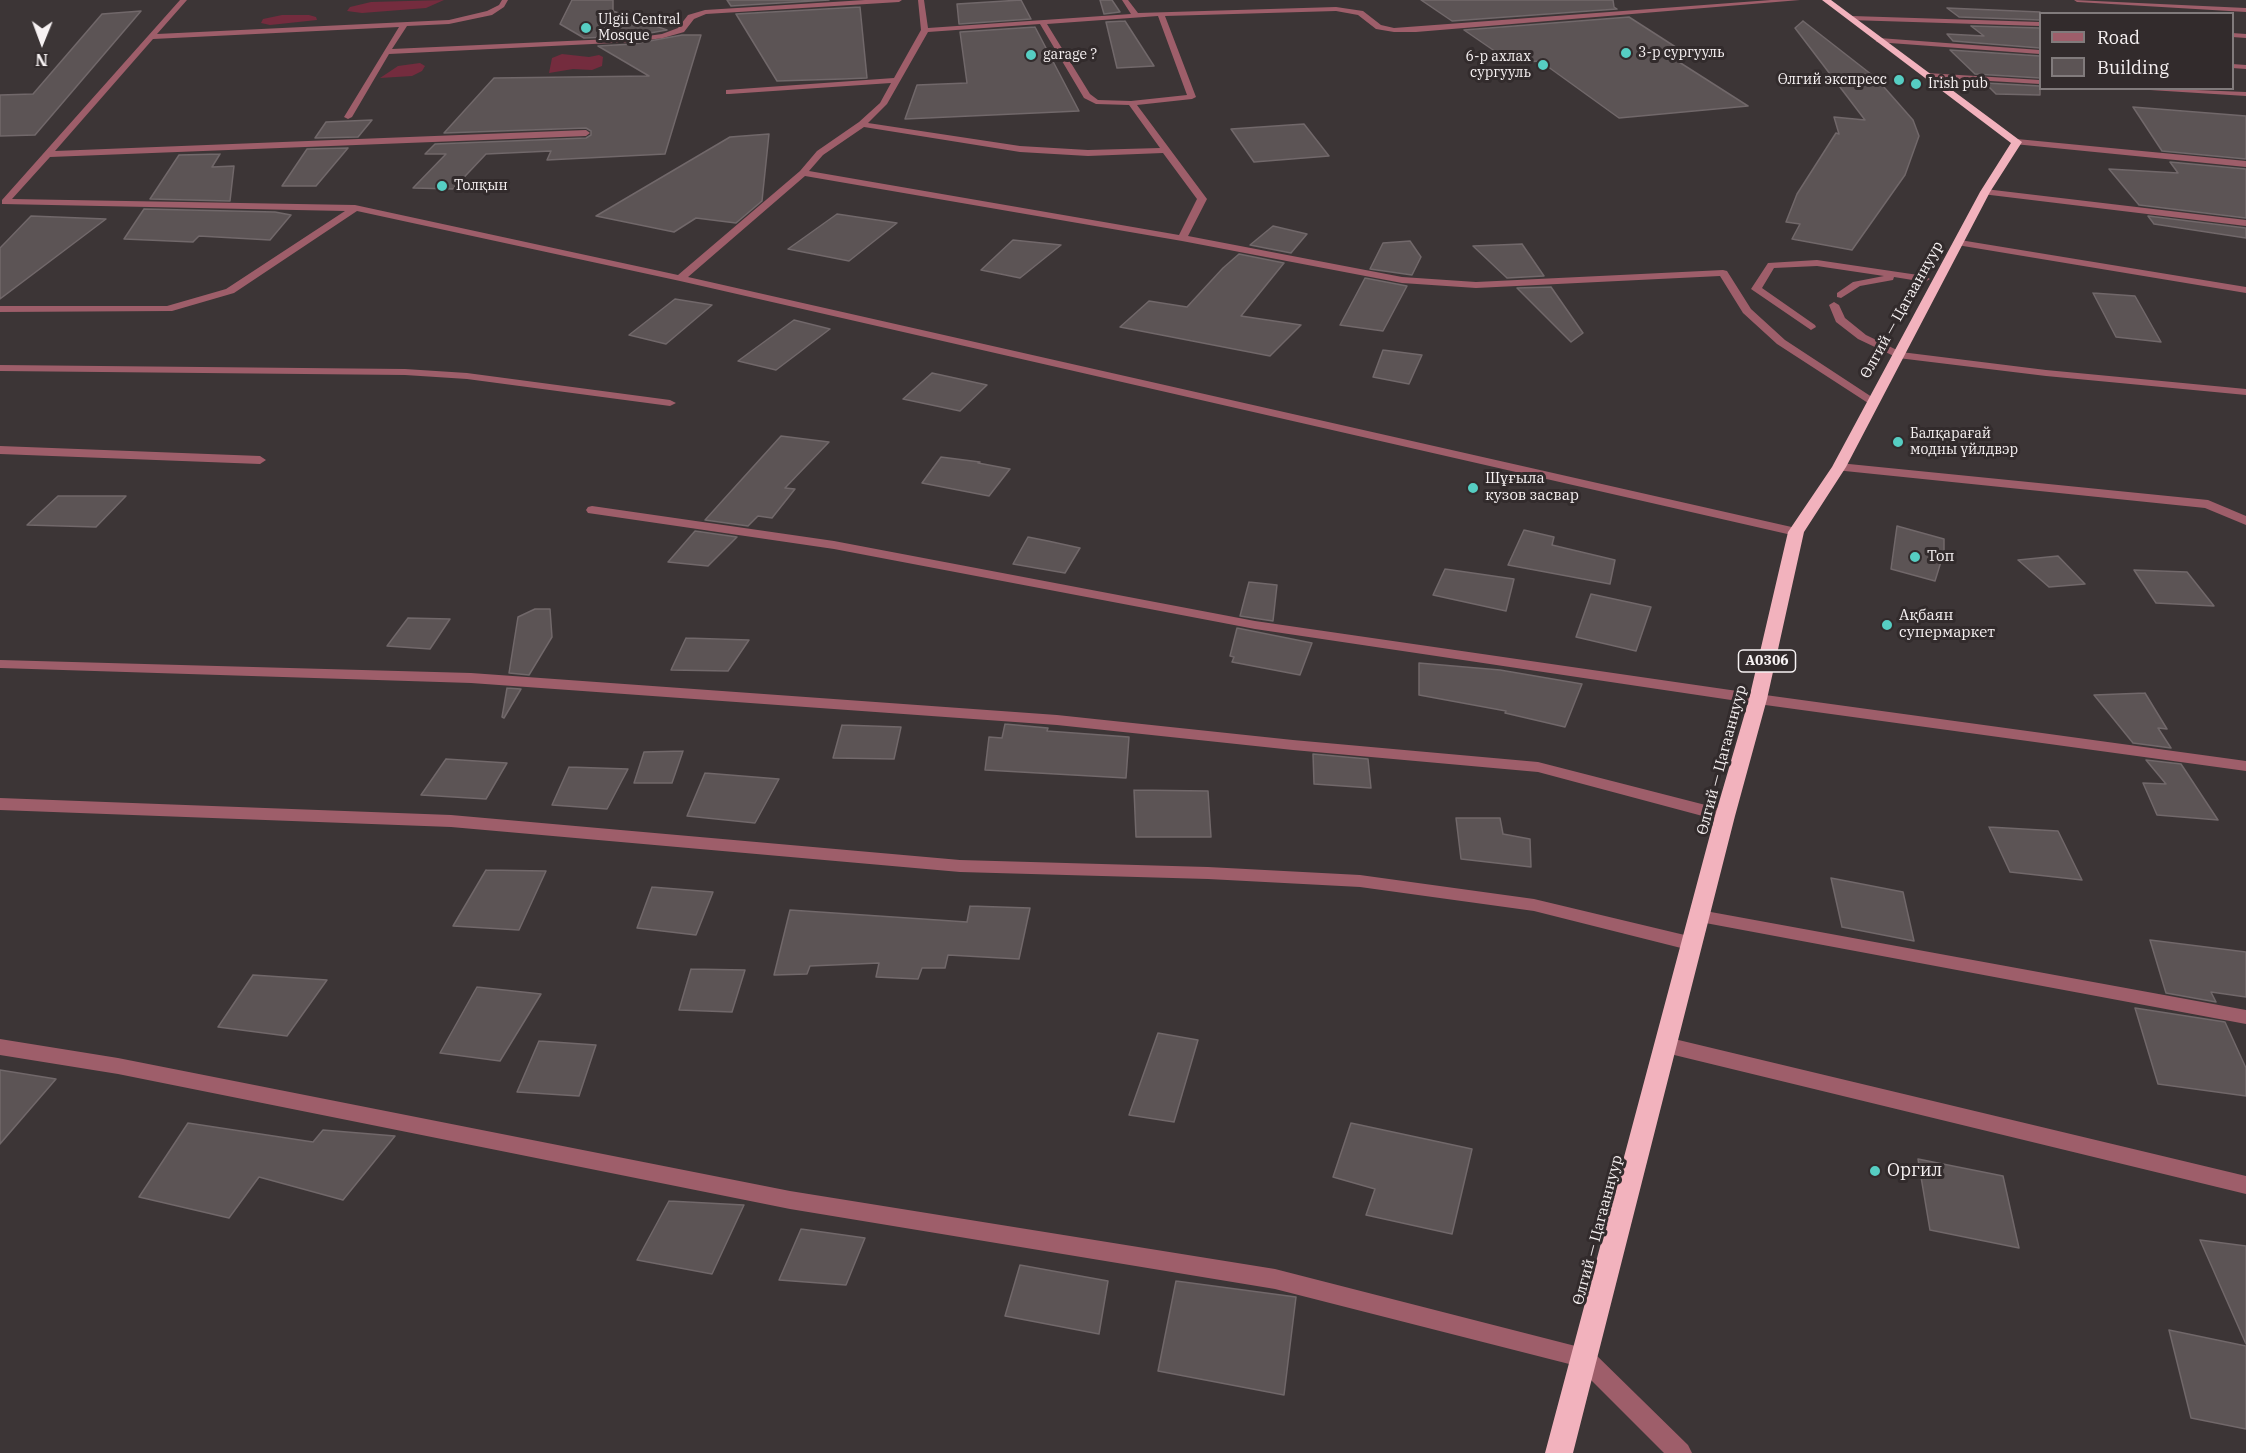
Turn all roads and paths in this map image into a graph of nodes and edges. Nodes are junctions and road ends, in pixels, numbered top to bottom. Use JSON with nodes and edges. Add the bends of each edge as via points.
{"nodes":[{"id":1,"x":184,"y":0,"type":"edge"},
{"id":2,"x":505,"y":0,"type":"edge"},
{"id":3,"x":899,"y":0,"type":"edge"},
{"id":4,"x":921,"y":0,"type":"edge"},
{"id":5,"x":1125,"y":0,"type":"edge"},
{"id":6,"x":1797,"y":0,"type":"edge"},
{"id":7,"x":1826,"y":0,"type":"edge"},
{"id":8,"x":2077,"y":0,"type":"edge"},
{"id":9,"x":2246,"y":10,"type":"edge"},
{"id":10,"x":1161,"y":14,"type":"junction"},
{"id":11,"x":1136,"y":16,"type":"junction"},
{"id":12,"x":1852,"y":18,"type":"junction"},
{"id":13,"x":1042,"y":22,"type":"junction"},
{"id":14,"x":2039,"y":24,"type":"edge"},
{"id":15,"x":404,"y":25,"type":"junction"},
{"id":16,"x":925,"y":30,"type":"junction"},
{"id":17,"x":150,"y":38,"type":"junction"},
{"id":18,"x":1879,"y":40,"type":"junction"},
{"id":19,"x":387,"y":52,"type":"junction"},
{"id":20,"x":2039,"y":52,"type":"edge"},
{"id":21,"x":1927,"y":75,"type":"junction"},
{"id":22,"x":897,"y":80,"type":"junction"},
{"id":23,"x":2039,"y":82,"type":"edge"},
{"id":24,"x":2182,"y":90,"type":"edge"},
{"id":25,"x":729,"y":92,"type":"dead end"},
{"id":26,"x":2246,"y":94,"type":"edge"},
{"id":27,"x":1131,"y":103,"type":"junction"},
{"id":28,"x":348,"y":117,"type":"dead end"},
{"id":29,"x":862,"y":124,"type":"junction"},
{"id":30,"x":586,"y":133,"type":"dead end"},
{"id":31,"x":2017,"y":142,"type":"junction"},
{"id":32,"x":1166,"y":150,"type":"junction"},
{"id":33,"x":50,"y":154,"type":"junction"},
{"id":34,"x":2246,"y":164,"type":"edge"},
{"id":35,"x":803,"y":173,"type":"junction"},
{"id":36,"x":1985,"y":192,"type":"junction"},
{"id":37,"x":3,"y":202,"type":"edge"},
{"id":38,"x":355,"y":208,"type":"junction"},
{"id":39,"x":2246,"y":223,"type":"edge"},
{"id":40,"x":1182,"y":238,"type":"junction"},
{"id":41,"x":1960,"y":243,"type":"junction"},
{"id":42,"x":680,"y":278,"type":"junction"},
{"id":43,"x":1932,"y":280,"type":"junction"},
{"id":44,"x":2246,"y":290,"type":"edge"},
{"id":45,"x":1841,"y":295,"type":"dead end"},
{"id":46,"x":1834,"y":304,"type":"dead end"},
{"id":47,"x":0,"y":309,"type":"edge"},
{"id":48,"x":1811,"y":327,"type":"dead end"},
{"id":49,"x":1898,"y":355,"type":"junction"},
{"id":50,"x":0,"y":368,"type":"edge"},
{"id":51,"x":2246,"y":392,"type":"edge"},
{"id":52,"x":1872,"y":401,"type":"junction"},
{"id":53,"x":670,"y":403,"type":"dead end"},
{"id":54,"x":0,"y":450,"type":"edge"},
{"id":55,"x":260,"y":460,"type":"dead end"},
{"id":56,"x":1839,"y":467,"type":"junction"},
{"id":57,"x":592,"y":510,"type":"dead end"},
{"id":58,"x":2246,"y":521,"type":"edge"},
{"id":59,"x":1796,"y":532,"type":"junction"},
{"id":60,"x":0,"y":664,"type":"edge"},
{"id":61,"x":1758,"y":699,"type":"junction"},
{"id":62,"x":2246,"y":766,"type":"edge"},
{"id":63,"x":0,"y":804,"type":"edge"},
{"id":64,"x":1725,"y":816,"type":"junction"},
{"id":65,"x":1700,"y":916,"type":"junction"},
{"id":66,"x":1693,"y":944,"type":"junction"},
{"id":67,"x":2246,"y":1017,"type":"edge"},
{"id":68,"x":1666,"y":1045,"type":"junction"},
{"id":69,"x":0,"y":1047,"type":"edge"},
{"id":70,"x":2246,"y":1185,"type":"edge"},
{"id":71,"x":1583,"y":1357,"type":"junction"},
{"id":72,"x":1559,"y":1453,"type":"edge"},
{"id":73,"x":1680,"y":1453,"type":"edge"}],
"edges":[{"from":1,"to":17,"type":"street"},
{"from":2,"to":15,"type":"street","via":[[502,6],[474,18]]},
{"from":3,"to":19,"type":"street","via":[[705,12],[691,17],[681,30],[633,40]]},
{"from":4,"to":16,"type":"street"},
{"from":5,"to":11,"type":"street"},
{"from":6,"to":10,"type":"street","via":[[1416,30],[1379,27],[1360,13],[1336,9],[1207,9]]},
{"from":7,"to":12,"type":"highway"},
{"from":8,"to":9,"type":"street"},
{"from":10,"to":11,"type":"street"},
{"from":10,"to":27,"type":"street","via":[[1192,97]]},
{"from":11,"to":13,"type":"street"},
{"from":12,"to":14,"type":"street"},
{"from":12,"to":18,"type":"highway"},
{"from":13,"to":16,"type":"street"},
{"from":13,"to":27,"type":"street","via":[[1086,96],[1096,102]]},
{"from":15,"to":17,"type":"street"},
{"from":15,"to":19,"type":"street"},
{"from":16,"to":22,"type":"street"},
{"from":17,"to":33,"type":"street"},
{"from":18,"to":20,"type":"street"},
{"from":18,"to":21,"type":"highway"},
{"from":19,"to":28,"type":"street"},
{"from":21,"to":23,"type":"street"},
{"from":21,"to":31,"type":"highway"},
{"from":22,"to":25,"type":"street"},
{"from":22,"to":29,"type":"street","via":[[883,104]]},
{"from":24,"to":26,"type":"street"},
{"from":27,"to":32,"type":"street"},
{"from":29,"to":32,"type":"street","via":[[1020,148],[1088,153]]},
{"from":29,"to":35,"type":"street","via":[[820,153]]},
{"from":30,"to":33,"type":"street"},
{"from":31,"to":34,"type":"street"},
{"from":31,"to":36,"type":"highway","name":"Өлгий — Цагааннуур","number":"A0306"},
{"from":32,"to":40,"type":"street","via":[[1202,199]]},
{"from":33,"to":37,"type":"street"},
{"from":35,"to":40,"type":"street"},
{"from":35,"to":42,"type":"street"},
{"from":36,"to":39,"type":"street"},
{"from":36,"to":41,"type":"highway","name":"Өлгий — Цагааннуур","number":"A0306"},
{"from":37,"to":38,"type":"street"},
{"from":38,"to":42,"type":"street"},
{"from":38,"to":47,"type":"street","via":[[230,291],[168,309]]},
{"from":40,"to":52,"type":"street","via":[[1366,275],[1440,284],[1723,273],[1747,311],[1781,342]]},
{"from":41,"to":43,"type":"highway","name":"Өлгий — Цагааннуур","number":"A0306"},
{"from":41,"to":44,"type":"street"},
{"from":42,"to":59,"type":"street"},
{"from":43,"to":45,"type":"street","via":[[1886,278],[1857,284]]},
{"from":43,"to":48,"type":"street","via":[[1817,263],[1771,265],[1756,289]]},
{"from":43,"to":49,"type":"highway","name":"Өлгий — Цагааннуур","number":"A0306"},
{"from":46,"to":49,"type":"street","via":[[1840,320],[1862,337]]},
{"from":49,"to":51,"type":"street"},
{"from":49,"to":52,"type":"highway","name":"Өлгий — Цагааннуур","number":"A0306"},
{"from":50,"to":53,"type":"street","via":[[405,372],[467,376]]},
{"from":52,"to":56,"type":"highway","name":"Өлгий — Цагааннуур","number":"A0306"},
{"from":54,"to":55,"type":"street"},
{"from":56,"to":58,"type":"street","via":[[2208,504]]},
{"from":56,"to":59,"type":"highway","name":"Өлгий — Цагааннуур","number":"A0306"},
{"from":57,"to":61,"type":"street","via":[[834,545],[1255,625]]},
{"from":59,"to":61,"type":"highway","name":"Өлгий — Цагааннуур","number":"A0306"},
{"from":60,"to":64,"type":"street","via":[[471,678],[1057,720],[1538,767]]},
{"from":61,"to":62,"type":"street"},
{"from":61,"to":64,"type":"highway","name":"Өлгий — Цагааннуур","number":"A0306"},
{"from":63,"to":66,"type":"street","via":[[451,821],[960,866],[1360,881],[1534,905]]},
{"from":64,"to":65,"type":"highway","name":"Өлгий — Цагааннуур","number":"A0306"},
{"from":65,"to":66,"type":"highway","name":"Өлгий — Цагааннуур","number":"A0306"},
{"from":65,"to":67,"type":"street"},
{"from":66,"to":68,"type":"highway","name":"Өлгий — Цагааннуур","number":"A0306"},
{"from":68,"to":70,"type":"street"},
{"from":68,"to":71,"type":"highway","name":"Өлгий — Цагааннуур","number":"A0306"},
{"from":69,"to":71,"type":"street","via":[[118,1066],[790,1200],[1275,1279]]},
{"from":71,"to":72,"type":"highway","name":"Өлгий — Цагааннуур","number":"A0306"},
{"from":71,"to":73,"type":"street"}]}
